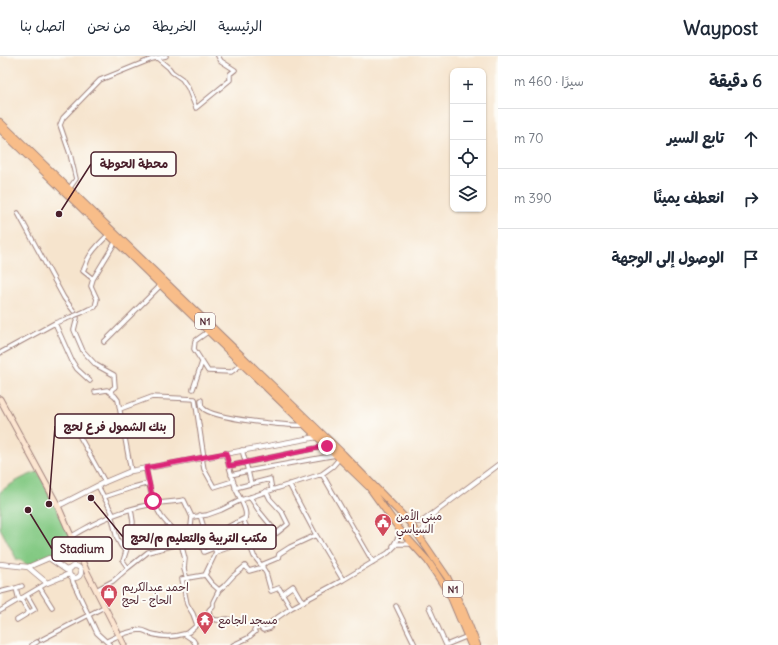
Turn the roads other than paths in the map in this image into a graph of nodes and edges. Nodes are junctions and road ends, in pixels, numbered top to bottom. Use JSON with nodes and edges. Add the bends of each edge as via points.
{"nodes":[{"id":1,"x":166,"y":56,"type":"edge"},
{"id":2,"x":218,"y":56,"type":"edge"},
{"id":3,"x":158,"y":57,"type":"edge"},
{"id":4,"x":0,"y":122,"type":"edge"},
{"id":5,"x":0,"y":129,"type":"edge"},
{"id":6,"x":69,"y":189,"type":"junction"},
{"id":7,"x":18,"y":213,"type":"dead end"},
{"id":8,"x":108,"y":234,"type":"junction"},
{"id":9,"x":116,"y":241,"type":"junction"},
{"id":10,"x":93,"y":279,"type":"junction"},
{"id":11,"x":161,"y":285,"type":"junction"},
{"id":12,"x":55,"y":324,"type":"junction"},
{"id":13,"x":209,"y":331,"type":"junction"},
{"id":14,"x":104,"y":342,"type":"dead end"},
{"id":15,"x":0,"y":353,"type":"edge"},
{"id":16,"x":202,"y":362,"type":"junction"},
{"id":17,"x":242,"y":364,"type":"junction"},
{"id":18,"x":90,"y":381,"type":"dead end"},
{"id":19,"x":193,"y":389,"type":"dead end"},
{"id":20,"x":95,"y":392,"type":"dead end"},
{"id":21,"x":111,"y":392,"type":"junction"},
{"id":22,"x":0,"y":399,"type":"edge"},
{"id":23,"x":201,"y":400,"type":"dead end"},
{"id":24,"x":120,"y":409,"type":"junction"},
{"id":25,"x":304,"y":424,"type":"junction"},
{"id":26,"x":80,"y":437,"type":"dead end"},
{"id":27,"x":316,"y":437,"type":"junction"},
{"id":28,"x":327,"y":446,"type":"junction"},
{"id":29,"x":242,"y":450,"type":"junction"},
{"id":30,"x":226,"y":453,"type":"junction"},
{"id":31,"x":337,"y":457,"type":"junction"},
{"id":32,"x":203,"y":458,"type":"junction"},
{"id":33,"x":246,"y":463,"type":"junction"},
{"id":34,"x":498,"y":465,"type":"edge"},
{"id":35,"x":229,"y":466,"type":"junction"},
{"id":36,"x":146,"y":468,"type":"junction"},
{"id":37,"x":131,"y":471,"type":"junction"},
{"id":38,"x":248,"y":471,"type":"junction"},
{"id":39,"x":322,"y":474,"type":"junction"},
{"id":40,"x":232,"y":475,"type":"junction"},
{"id":41,"x":233,"y":481,"type":"junction"},
{"id":42,"x":105,"y":482,"type":"junction"},
{"id":43,"x":149,"y":483,"type":"junction"},
{"id":44,"x":250,"y":484,"type":"junction"},
{"id":45,"x":289,"y":484,"type":"junction"},
{"id":46,"x":98,"y":486,"type":"junction"},
{"id":47,"x":235,"y":488,"type":"junction"},
{"id":48,"x":272,"y":490,"type":"junction"},
{"id":49,"x":266,"y":491,"type":"junction"},
{"id":50,"x":104,"y":497,"type":"junction"},
{"id":51,"x":250,"y":497,"type":"junction"},
{"id":52,"x":241,"y":500,"type":"junction"},
{"id":53,"x":155,"y":504,"type":"junction"},
{"id":54,"x":58,"y":506,"type":"junction"},
{"id":55,"x":131,"y":509,"type":"junction"},
{"id":56,"x":434,"y":513,"type":"junction"},
{"id":57,"x":112,"y":515,"type":"junction"},
{"id":58,"x":200,"y":515,"type":"junction"},
{"id":59,"x":192,"y":517,"type":"junction"},
{"id":60,"x":246,"y":518,"type":"junction"},
{"id":61,"x":408,"y":521,"type":"junction"},
{"id":62,"x":191,"y":526,"type":"dead end"},
{"id":63,"x":246,"y":526,"type":"junction"},
{"id":64,"x":399,"y":529,"type":"junction"},
{"id":65,"x":316,"y":535,"type":"junction"},
{"id":66,"x":72,"y":536,"type":"junction"},
{"id":67,"x":207,"y":538,"type":"junction"},
{"id":68,"x":421,"y":538,"type":"junction"},
{"id":69,"x":200,"y":540,"type":"junction"},
{"id":70,"x":182,"y":543,"type":"junction"},
{"id":71,"x":412,"y":545,"type":"junction"},
{"id":72,"x":125,"y":551,"type":"junction"},
{"id":73,"x":216,"y":552,"type":"junction"},
{"id":74,"x":388,"y":553,"type":"junction"},
{"id":75,"x":83,"y":562,"type":"junction"},
{"id":76,"x":373,"y":562,"type":"junction"},
{"id":77,"x":0,"y":564,"type":"edge"},
{"id":78,"x":262,"y":566,"type":"junction"},
{"id":79,"x":28,"y":567,"type":"junction"},
{"id":80,"x":72,"y":567,"type":"junction"},
{"id":81,"x":128,"y":568,"type":"junction"},
{"id":82,"x":87,"y":572,"type":"junction"},
{"id":83,"x":205,"y":575,"type":"junction"},
{"id":84,"x":70,"y":576,"type":"junction"},
{"id":85,"x":78,"y":576,"type":"junction"},
{"id":86,"x":187,"y":579,"type":"junction"},
{"id":87,"x":343,"y":580,"type":"junction"},
{"id":88,"x":48,"y":583,"type":"junction"},
{"id":89,"x":22,"y":586,"type":"dead end"},
{"id":90,"x":16,"y":588,"type":"junction"},
{"id":91,"x":40,"y":588,"type":"junction"},
{"id":92,"x":96,"y":590,"type":"junction"},
{"id":93,"x":219,"y":590,"type":"junction"},
{"id":94,"x":0,"y":592,"type":"edge"},
{"id":95,"x":282,"y":594,"type":"junction"},
{"id":96,"x":27,"y":595,"type":"junction"},
{"id":97,"x":20,"y":600,"type":"junction"},
{"id":98,"x":304,"y":602,"type":"junction"},
{"id":99,"x":39,"y":606,"type":"dead end"},
{"id":100,"x":396,"y":606,"type":"dead end"},
{"id":101,"x":52,"y":607,"type":"dead end"},
{"id":102,"x":104,"y":607,"type":"junction"},
{"id":103,"x":430,"y":607,"type":"dead end"},
{"id":104,"x":291,"y":608,"type":"junction"},
{"id":105,"x":35,"y":609,"type":"junction"},
{"id":106,"x":0,"y":611,"type":"edge"},
{"id":107,"x":29,"y":612,"type":"junction"},
{"id":108,"x":89,"y":615,"type":"junction"},
{"id":109,"x":210,"y":618,"type":"junction"},
{"id":110,"x":17,"y":620,"type":"dead end"},
{"id":111,"x":242,"y":621,"type":"dead end"},
{"id":112,"x":197,"y":625,"type":"junction"},
{"id":113,"x":184,"y":634,"type":"junction"},
{"id":114,"x":119,"y":636,"type":"junction"},
{"id":115,"x":468,"y":636,"type":"junction"},
{"id":116,"x":41,"y":640,"type":"dead end"},
{"id":117,"x":107,"y":641,"type":"junction"},
{"id":118,"x":37,"y":642,"type":"dead end"},
{"id":119,"x":32,"y":645,"type":"edge"},
{"id":120,"x":110,"y":645,"type":"edge"},
{"id":121,"x":124,"y":645,"type":"edge"},
{"id":122,"x":196,"y":645,"type":"edge"},
{"id":123,"x":233,"y":645,"type":"edge"},
{"id":124,"x":415,"y":645,"type":"edge"},
{"id":125,"x":446,"y":645,"type":"edge"},
{"id":126,"x":471,"y":645,"type":"edge"},
{"id":127,"x":477,"y":645,"type":"edge"}],
"edges":[{"from":1,"to":3,"type":"street"},
{"from":2,"to":3,"type":"street","via":[[235,70],[230,74],[230,80],[196,108],[182,79]]},
{"from":3,"to":6,"type":"street","via":[[100,80],[63,118],[60,125],[76,179]]},
{"from":4,"to":6,"type":"highway","number":"N1"},
{"from":5,"to":8,"type":"highway","name":"N1","number":"N1"},
{"from":6,"to":61,"type":"highway","number":"N1","via":[[343,454]]},
{"from":7,"to":21,"type":"street","via":[[64,298],[76,314],[74,330],[83,351],[96,365],[114,375],[115,387]]},
{"from":8,"to":9,"type":"highway","name":"N1","number":"N1"},
{"from":8,"to":10,"type":"street","via":[[82,271]]},
{"from":9,"to":10,"type":"street"},
{"from":9,"to":11,"type":"highway","name":"N1","number":"N1"},
{"from":10,"to":12,"type":"street","bridge":true,"via":[[91,286],[97,299],[96,307]]},
{"from":11,"to":13,"type":"highway","name":"N1","number":"N1"},
{"from":11,"to":14,"type":"street"},
{"from":12,"to":15,"type":"street"},
{"from":12,"to":18,"type":"street","via":[[72,361]]},
{"from":13,"to":16,"type":"street","via":[[196,341],[194,349]]},
{"from":13,"to":17,"type":"highway","name":"N1","number":"N1"},
{"from":16,"to":17,"type":"street","via":[[208,371],[223,372],[231,372]]},
{"from":16,"to":19,"type":"street"},
{"from":17,"to":25,"type":"highway","name":"N1","number":"N1"},
{"from":20,"to":21,"type":"street"},
{"from":21,"to":24,"type":"street","via":[[116,397]]},
{"from":22,"to":54,"type":"main road"},
{"from":23,"to":25,"type":"street","via":[[204,410],[223,416],[280,424]]},
{"from":24,"to":32,"type":"street","via":[[152,397],[195,399]]},
{"from":24,"to":37,"type":"street"},
{"from":25,"to":27,"type":"highway","name":"N1","number":"N1"},
{"from":26,"to":42,"type":"street"},
{"from":27,"to":28,"type":"highway","name":"N1","number":"N1"},
{"from":27,"to":29,"type":"street"},
{"from":28,"to":31,"type":"highway","name":"N1","number":"N1"},
{"from":28,"to":33,"type":"street"},
{"from":29,"to":30,"type":"street"},
{"from":29,"to":33,"type":"street"},
{"from":30,"to":32,"type":"street"},
{"from":30,"to":35,"type":"street"},
{"from":31,"to":38,"type":"street"},
{"from":31,"to":39,"type":"street","via":[[333,466]]},
{"from":31,"to":64,"type":"highway","name":"N1","number":"N1","via":[[369,487]]},
{"from":32,"to":36,"type":"street"},
{"from":32,"to":41,"type":"street","via":[[204,469],[214,487]]},
{"from":33,"to":35,"type":"street"},
{"from":33,"to":38,"type":"street"},
{"from":34,"to":56,"type":"street"},
{"from":35,"to":40,"type":"street"},
{"from":36,"to":37,"type":"street"},
{"from":36,"to":43,"type":"street"},
{"from":37,"to":42,"type":"street"},
{"from":38,"to":40,"type":"street"},
{"from":38,"to":44,"type":"street"},
{"from":39,"to":45,"type":"street"},
{"from":39,"to":76,"type":"street"},
{"from":40,"to":41,"type":"street"},
{"from":41,"to":47,"type":"street"},
{"from":42,"to":46,"type":"street"},
{"from":43,"to":50,"type":"street"},
{"from":43,"to":53,"type":"street"},
{"from":44,"to":47,"type":"street"},
{"from":44,"to":48,"type":"street","via":[[270,479]]},
{"from":45,"to":48,"type":"street"},
{"from":45,"to":65,"type":"street"},
{"from":46,"to":50,"type":"street"},
{"from":46,"to":54,"type":"street"},
{"from":47,"to":52,"type":"street"},
{"from":48,"to":49,"type":"street"},
{"from":49,"to":51,"type":"street"},
{"from":49,"to":51,"type":"street","via":[[288,524],[277,533]]},
{"from":50,"to":57,"type":"street"},
{"from":51,"to":52,"type":"street"},
{"from":52,"to":58,"type":"street","via":[[221,510]]},
{"from":52,"to":60,"type":"street"},
{"from":53,"to":55,"type":"street"},
{"from":53,"to":59,"type":"street","via":[[184,500]]},
{"from":53,"to":70,"type":"street"},
{"from":54,"to":66,"type":"main road"},
{"from":55,"to":57,"type":"street"},
{"from":55,"to":72,"type":"street","via":[[132,533]]},
{"from":56,"to":61,"type":"street","via":[[422,522]]},
{"from":56,"to":68,"type":"street","via":[[425,525]]},
{"from":57,"to":66,"type":"street"},
{"from":57,"to":72,"type":"street","via":[[113,529]]},
{"from":58,"to":59,"type":"street"},
{"from":58,"to":67,"type":"street"},
{"from":59,"to":62,"type":"street"},
{"from":60,"to":63,"type":"street"},
{"from":60,"to":67,"type":"street"},
{"from":61,"to":64,"type":"highway","via":[[401,521],[398,524]]},
{"from":61,"to":68,"type":"highway","number":"N1"},
{"from":63,"to":73,"type":"street","via":[[233,537],[236,545]]},
{"from":63,"to":78,"type":"street","via":[[252,540],[249,543],[254,556]]},
{"from":64,"to":71,"type":"highway","name":"N1"},
{"from":64,"to":74,"type":"street","via":[[398,539]]},
{"from":65,"to":78,"type":"street","via":[[285,550],[278,558]]},
{"from":65,"to":87,"type":"street"},
{"from":66,"to":75,"type":"main road"},
{"from":67,"to":69,"type":"street"},
{"from":68,"to":71,"type":"highway","via":[[422,543],[419,546]]},
{"from":68,"to":127,"type":"highway","number":"N1","via":[[447,577]]},
{"from":69,"to":70,"type":"street"},
{"from":69,"to":73,"type":"street","via":[[204,552],[214,548]]},
{"from":70,"to":81,"type":"street","via":[[148,552]]},
{"from":70,"to":86,"type":"street"},
{"from":71,"to":74,"type":"street","via":[[397,544]]},
{"from":71,"to":115,"type":"highway","name":"N1","number":"N1","via":[[428,561],[450,595]]},
{"from":72,"to":81,"type":"street","via":[[123,561]]},
{"from":73,"to":83,"type":"street"},
{"from":74,"to":76,"type":"street"},
{"from":75,"to":80,"type":"street"},
{"from":75,"to":82,"type":"main road"},
{"from":76,"to":87,"type":"street"},
{"from":77,"to":79,"type":"street"},
{"from":78,"to":93,"type":"street","via":[[249,571],[245,566]]},
{"from":78,"to":95,"type":"street","via":[[271,591],[279,588]]},
{"from":79,"to":80,"type":"street","via":[[50,558],[66,570]]},
{"from":79,"to":88,"type":"street"},
{"from":80,"to":84,"type":"street"},
{"from":80,"to":85,"type":"street","via":[[79,568]]},
{"from":81,"to":92,"type":"street","via":[[113,581]]},
{"from":82,"to":85,"type":"street"},
{"from":82,"to":92,"type":"main road"},
{"from":83,"to":86,"type":"street"},
{"from":83,"to":93,"type":"street"},
{"from":84,"to":85,"type":"street"},
{"from":84,"to":88,"type":"street"},
{"from":84,"to":108,"type":"street"},
{"from":86,"to":112,"type":"street","via":[[182,579],[187,604]]},
{"from":87,"to":98,"type":"street"},
{"from":88,"to":91,"type":"street"},
{"from":89,"to":90,"type":"street"},
{"from":90,"to":94,"type":"street"},
{"from":90,"to":97,"type":"street"},
{"from":91,"to":96,"type":"street"},
{"from":91,"to":101,"type":"street"},
{"from":92,"to":102,"type":"main road"},
{"from":93,"to":109,"type":"street","via":[[209,610]]},
{"from":95,"to":98,"type":"street","via":[[294,586]]},
{"from":95,"to":104,"type":"street"},
{"from":96,"to":97,"type":"street"},
{"from":96,"to":105,"type":"street"},
{"from":97,"to":106,"type":"street"},
{"from":97,"to":107,"type":"street"},
{"from":98,"to":104,"type":"street"},
{"from":99,"to":105,"type":"street"},
{"from":100,"to":124,"type":"street"},
{"from":102,"to":108,"type":"street"},
{"from":102,"to":114,"type":"main road"},
{"from":103,"to":125,"type":"street"},
{"from":104,"to":123,"type":"street","via":[[271,622],[270,628],[263,630],[258,626],[248,638]]},
{"from":105,"to":107,"type":"street"},
{"from":107,"to":110,"type":"street"},
{"from":108,"to":116,"type":"street"},
{"from":108,"to":117,"type":"street","via":[[97,633]]},
{"from":109,"to":111,"type":"street"},
{"from":109,"to":112,"type":"street","via":[[201,620]]},
{"from":112,"to":113,"type":"street"},
{"from":113,"to":114,"type":"street","via":[[164,636],[142,630]]},
{"from":113,"to":122,"type":"street"},
{"from":114,"to":117,"type":"street"},
{"from":114,"to":121,"type":"main road"},
{"from":115,"to":125,"type":"street"},
{"from":115,"to":126,"type":"highway","name":"N1","number":"N1"},
{"from":117,"to":120,"type":"street"},
{"from":118,"to":119,"type":"street"}]}
